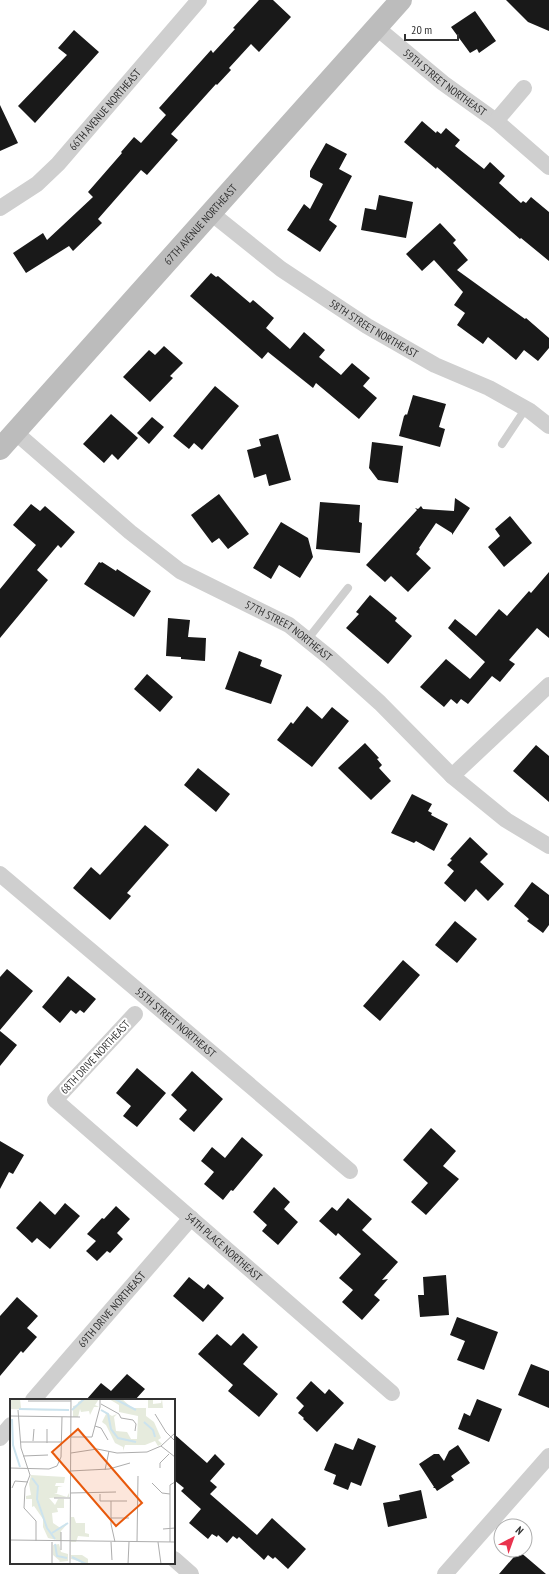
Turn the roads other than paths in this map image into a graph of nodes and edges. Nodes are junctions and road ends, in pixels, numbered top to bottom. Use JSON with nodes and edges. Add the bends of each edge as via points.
{"nodes":[{"id":1,"x":200,"y":0,"type":"edge"},
{"id":2,"x":401,"y":0,"type":"edge"},
{"id":3,"x":377,"y":28,"type":"junction"},
{"id":4,"x":524,"y":88,"type":"dead end"},
{"id":5,"x":496,"y":121,"type":"junction"},
{"id":6,"x":549,"y":167,"type":"edge"},
{"id":7,"x":0,"y":208,"type":"edge"},
{"id":8,"x":211,"y":213,"type":"junction"},
{"id":9,"x":526,"y":408,"type":"junction"},
{"id":10,"x":549,"y":426,"type":"edge"},
{"id":11,"x":16,"y":432,"type":"junction"},
{"id":12,"x":502,"y":444,"type":"dead end"},
{"id":13,"x":0,"y":449,"type":"edge"},
{"id":14,"x":348,"y":588,"type":"dead end"},
{"id":15,"x":307,"y":640,"type":"junction"},
{"id":16,"x":549,"y":685,"type":"edge"},
{"id":17,"x":452,"y":776,"type":"junction"},
{"id":18,"x":549,"y":846,"type":"edge"},
{"id":19,"x":0,"y":874,"type":"edge"},
{"id":20,"x":135,"y":1014,"type":"dead end"},
{"id":21,"x":55,"y":1100,"type":"joint"},
{"id":22,"x":350,"y":1171,"type":"dead end"},
{"id":23,"x":191,"y":1218,"type":"junction"},
{"id":24,"x":392,"y":1394,"type":"dead end"},
{"id":25,"x":34,"y":1399,"type":"edge"},
{"id":26,"x":10,"y":1427,"type":"edge"},
{"id":27,"x":0,"y":1438,"type":"edge"},
{"id":28,"x":549,"y":1456,"type":"edge"},
{"id":29,"x":175,"y":1560,"type":"edge"},
{"id":30,"x":191,"y":1574,"type":"edge"},
{"id":31,"x":445,"y":1574,"type":"edge"}],
"edges":[{"from":1,"to":7,"type":"street","name":"66TH AVENUE NORTHEAST","via":[[58,164],[37,184]]},
{"from":2,"to":3,"type":"street","name":"67TH AVENUE NORTHEAST"},
{"from":3,"to":5,"type":"street","name":"59TH STREET NORTHEAST","via":[[443,83]]},
{"from":3,"to":8,"type":"street","name":"67TH AVENUE NORTHEAST"},
{"from":4,"to":5,"type":"street","name":"59TH STREET NORTHEAST"},
{"from":5,"to":6,"type":"street","name":"59TH STREET NORTHEAST"},
{"from":8,"to":9,"type":"street","name":"58TH STREET NORTHEAST","via":[[281,269],[367,326],[435,365],[489,388]]},
{"from":8,"to":11,"type":"street","name":"67TH AVENUE NORTHEAST"},
{"from":9,"to":10,"type":"street","name":"58TH STREET NORTHEAST"},
{"from":9,"to":12,"type":"lane"},
{"from":11,"to":13,"type":"street","name":"67TH AVENUE NORTHEAST"},
{"from":11,"to":15,"type":"street","name":"57TH STREET NORTHEAST","via":[[130,532],[180,571],[289,625]]},
{"from":14,"to":15,"type":"lane"},
{"from":15,"to":17,"type":"street","name":"57TH STREET NORTHEAST","via":[[380,703]]},
{"from":16,"to":17,"type":"street"},
{"from":17,"to":18,"type":"street","name":"57TH STREET NORTHEAST","via":[[506,820]]},
{"from":19,"to":22,"type":"street","name":"55TH STREET NORTHEAST"},
{"from":20,"to":21,"type":"street","name":"68TH DRIVE NORTHEAST"},
{"from":21,"to":23,"type":"street","name":"54TH PLACE NORTHEAST"},
{"from":23,"to":24,"type":"street","name":"54TH PLACE NORTHEAST"},
{"from":23,"to":25,"type":"street","name":"69TH DRIVE NORTHEAST"},
{"from":26,"to":27,"type":"street"},
{"from":28,"to":31,"type":"street"},
{"from":29,"to":30,"type":"street"}]}
